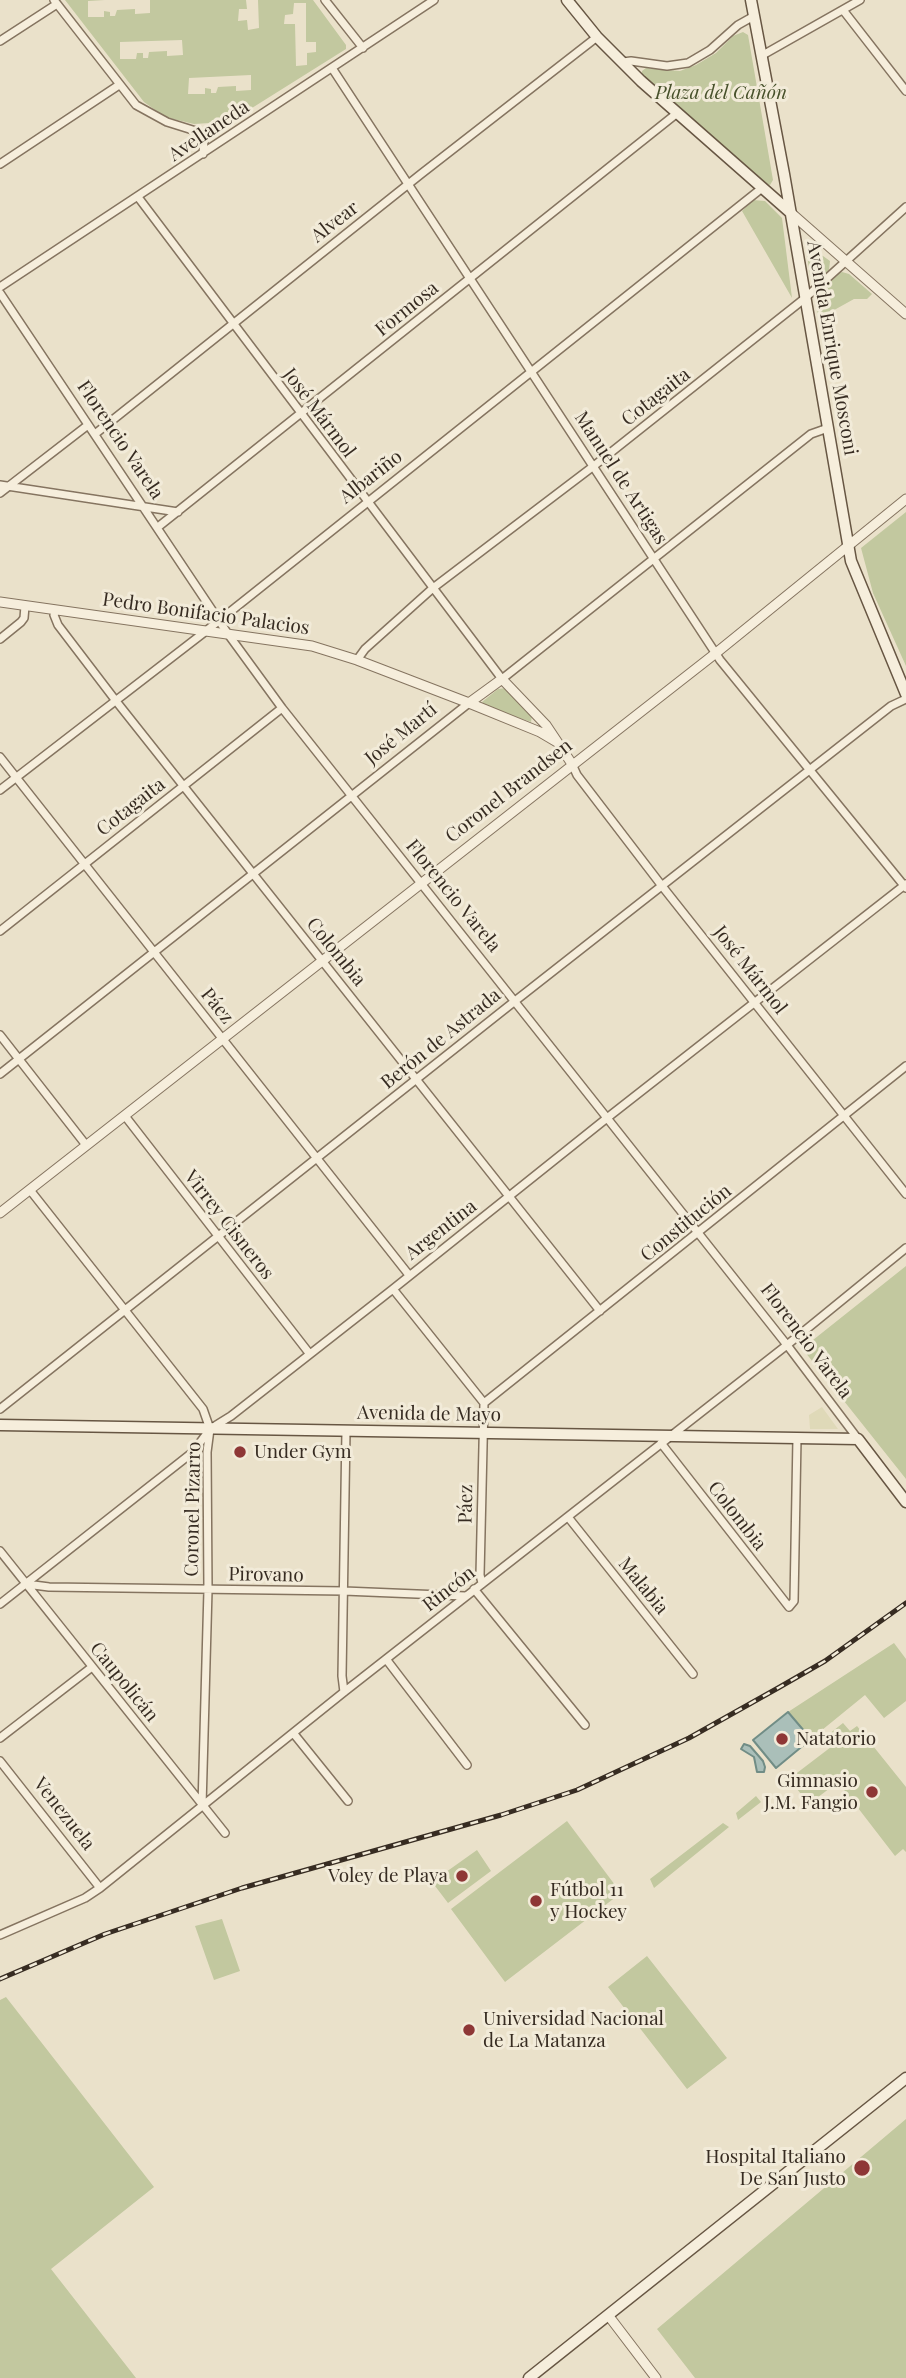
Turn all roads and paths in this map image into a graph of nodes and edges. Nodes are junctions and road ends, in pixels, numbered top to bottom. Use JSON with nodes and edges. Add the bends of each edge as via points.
{"nodes":[{"id":1,"x":325,"y":0,"type":"edge"},
{"id":2,"x":434,"y":0,"type":"edge"},
{"id":3,"x":567,"y":0,"type":"edge"},
{"id":4,"x":751,"y":0,"type":"edge"},
{"id":5,"x":860,"y":0,"type":"edge"},
{"id":6,"x":56,"y":2,"type":"edge"},
{"id":7,"x":843,"y":10,"type":"junction"},
{"id":8,"x":754,"y":16,"type":"junction"},
{"id":9,"x":597,"y":37,"type":"junction"},
{"id":10,"x":0,"y":41,"type":"edge"},
{"id":11,"x":363,"y":48,"type":"junction"},
{"id":12,"x":761,"y":56,"type":"junction"},
{"id":13,"x":622,"y":62,"type":"junction"},
{"id":14,"x":332,"y":68,"type":"junction"},
{"id":15,"x":119,"y":85,"type":"junction"},
{"id":16,"x":906,"y":91,"type":"edge"},
{"id":17,"x":676,"y":114,"type":"junction"},
{"id":18,"x":203,"y":154,"type":"junction"},
{"id":19,"x":0,"y":164,"type":"edge"},
{"id":20,"x":410,"y":183,"type":"junction"},
{"id":21,"x":762,"y":188,"type":"junction"},
{"id":22,"x":138,"y":197,"type":"junction"},
{"id":23,"x":906,"y":206,"type":"edge"},
{"id":24,"x":791,"y":213,"type":"junction"},
{"id":25,"x":846,"y":260,"type":"junction"},
{"id":26,"x":470,"y":279,"type":"junction"},
{"id":27,"x":0,"y":287,"type":"edge"},
{"id":28,"x":0,"y":293,"type":"edge"},
{"id":29,"x":804,"y":299,"type":"junction"},
{"id":30,"x":906,"y":314,"type":"edge"},
{"id":31,"x":234,"y":323,"type":"junction"},
{"id":32,"x":532,"y":371,"type":"junction"},
{"id":33,"x":300,"y":415,"type":"junction"},
{"id":34,"x":88,"y":425,"type":"junction"},
{"id":35,"x":828,"y":428,"type":"junction"},
{"id":36,"x":95,"y":434,"type":"junction"},
{"id":37,"x":595,"y":465,"type":"junction"},
{"id":38,"x":2,"y":488,"type":"edge"},
{"id":39,"x":906,"y":499,"type":"edge"},
{"id":40,"x":366,"y":501,"type":"junction"},
{"id":41,"x":144,"y":507,"type":"junction"},
{"id":42,"x":178,"y":512,"type":"junction"},
{"id":43,"x":158,"y":527,"type":"junction"},
{"id":44,"x":847,"y":545,"type":"junction"},
{"id":45,"x":655,"y":557,"type":"junction"},
{"id":46,"x":433,"y":588,"type":"junction"},
{"id":47,"x":0,"y":602,"type":"edge"},
{"id":48,"x":25,"y":606,"type":"junction"},
{"id":49,"x":56,"y":610,"type":"junction"},
{"id":50,"x":219,"y":620,"type":"junction"},
{"id":51,"x":206,"y":631,"type":"junction"},
{"id":52,"x":228,"y":634,"type":"junction"},
{"id":53,"x":0,"y":639,"type":"edge"},
{"id":54,"x":716,"y":653,"type":"junction"},
{"id":55,"x":357,"y":660,"type":"junction"},
{"id":56,"x":502,"y":680,"type":"junction"},
{"id":57,"x":906,"y":697,"type":"edge"},
{"id":58,"x":116,"y":701,"type":"junction"},
{"id":59,"x":469,"y":703,"type":"junction"},
{"id":60,"x":282,"y":708,"type":"junction"},
{"id":61,"x":557,"y":742,"type":"junction"},
{"id":62,"x":0,"y":757,"type":"edge"},
{"id":63,"x":572,"y":764,"type":"junction"},
{"id":64,"x":810,"y":771,"type":"junction"},
{"id":65,"x":16,"y":777,"type":"junction"},
{"id":66,"x":184,"y":786,"type":"junction"},
{"id":67,"x":0,"y":790,"type":"edge"},
{"id":68,"x":351,"y":797,"type":"junction"},
{"id":69,"x":84,"y":863,"type":"junction"},
{"id":70,"x":253,"y":875,"type":"junction"},
{"id":71,"x":420,"y":883,"type":"junction"},
{"id":72,"x":662,"y":886,"type":"junction"},
{"id":73,"x":905,"y":887,"type":"edge"},
{"id":74,"x":0,"y":931,"type":"edge"},
{"id":75,"x":154,"y":953,"type":"junction"},
{"id":76,"x":322,"y":960,"type":"junction"},
{"id":77,"x":515,"y":1000,"type":"junction"},
{"id":78,"x":755,"y":1002,"type":"junction"},
{"id":79,"x":0,"y":1035,"type":"edge"},
{"id":80,"x":222,"y":1039,"type":"junction"},
{"id":81,"x":19,"y":1060,"type":"junction"},
{"id":82,"x":906,"y":1066,"type":"edge"},
{"id":83,"x":0,"y":1074,"type":"edge"},
{"id":84,"x":417,"y":1079,"type":"junction"},
{"id":85,"x":125,"y":1116,"type":"junction"},
{"id":86,"x":845,"y":1116,"type":"junction"},
{"id":87,"x":607,"y":1118,"type":"junction"},
{"id":88,"x":86,"y":1145,"type":"junction"},
{"id":89,"x":317,"y":1157,"type":"junction"},
{"id":90,"x":30,"y":1190,"type":"junction"},
{"id":91,"x":906,"y":1194,"type":"edge"},
{"id":92,"x":509,"y":1196,"type":"junction"},
{"id":93,"x":0,"y":1213,"type":"edge"},
{"id":94,"x":699,"y":1233,"type":"junction"},
{"id":95,"x":217,"y":1236,"type":"junction"},
{"id":96,"x":906,"y":1248,"type":"edge"},
{"id":97,"x":409,"y":1275,"type":"junction"},
{"id":98,"x":393,"y":1289,"type":"junction"},
{"id":99,"x":125,"y":1309,"type":"junction"},
{"id":100,"x":600,"y":1311,"type":"junction"},
{"id":101,"x":787,"y":1345,"type":"junction"},
{"id":102,"x":309,"y":1353,"type":"junction"},
{"id":103,"x":484,"y":1403,"type":"junction"},
{"id":104,"x":0,"y":1409,"type":"edge"},
{"id":105,"x":0,"y":1425,"type":"edge"},
{"id":106,"x":210,"y":1429,"type":"junction"},
{"id":107,"x":346,"y":1431,"type":"junction"},
{"id":108,"x":483,"y":1432,"type":"junction"},
{"id":109,"x":671,"y":1435,"type":"junction"},
{"id":110,"x":797,"y":1438,"type":"junction"},
{"id":111,"x":858,"y":1439,"type":"junction"},
{"id":112,"x":661,"y":1443,"type":"junction"},
{"id":113,"x":906,"y":1502,"type":"edge"},
{"id":114,"x":568,"y":1517,"type":"junction"},
{"id":115,"x":0,"y":1551,"type":"edge"},
{"id":116,"x":482,"y":1583,"type":"junction"},
{"id":117,"x":26,"y":1584,"type":"junction"},
{"id":118,"x":474,"y":1589,"type":"junction"},
{"id":119,"x":208,"y":1590,"type":"junction"},
{"id":120,"x":344,"y":1591,"type":"junction"},
{"id":121,"x":465,"y":1596,"type":"junction"},
{"id":122,"x":0,"y":1604,"type":"edge"},
{"id":123,"x":386,"y":1659,"type":"junction"},
{"id":124,"x":92,"y":1667,"type":"junction"},
{"id":125,"x":693,"y":1674,"type":"dead end"},
{"id":126,"x":344,"y":1692,"type":"junction"},
{"id":127,"x":585,"y":1725,"type":"dead end"},
{"id":128,"x":294,"y":1734,"type":"junction"},
{"id":129,"x":0,"y":1738,"type":"edge"},
{"id":130,"x":0,"y":1761,"type":"edge"},
{"id":131,"x":467,"y":1765,"type":"dead end"},
{"id":132,"x":348,"y":1801,"type":"dead end"},
{"id":133,"x":202,"y":1806,"type":"junction"},
{"id":134,"x":225,"y":1833,"type":"dead end"},
{"id":135,"x":100,"y":1888,"type":"junction"},
{"id":136,"x":0,"y":1935,"type":"edge"},
{"id":137,"x":906,"y":2078,"type":"edge"},
{"id":138,"x":608,"y":2315,"type":"junction"},
{"id":139,"x":529,"y":2378,"type":"edge"},
{"id":140,"x":656,"y":2378,"type":"edge"}],
"edges":[{"from":1,"to":11,"type":"street"},
{"from":2,"to":11,"type":"street","name":"Avellaneda"},
{"from":3,"to":9,"type":"main road"},
{"from":4,"to":8,"type":"main road","name":"Avenida Enrique Mosconi"},
{"from":5,"to":7,"type":"street"},
{"from":6,"to":10,"type":"street"},
{"from":6,"to":15,"type":"street"},
{"from":7,"to":12,"type":"street"},
{"from":7,"to":16,"type":"street"},
{"from":8,"to":12,"type":"main road","name":"Avenida Enrique Mosconi"},
{"from":8,"to":13,"type":"street","via":[[688,63]]},
{"from":9,"to":13,"type":"main road"},
{"from":9,"to":20,"type":"street","name":"Alvear"},
{"from":11,"to":14,"type":"street","name":"Avellaneda"},
{"from":12,"to":24,"type":"main road","name":"Avenida Enrique Mosconi"},
{"from":13,"to":17,"type":"main road"},
{"from":14,"to":18,"type":"street","name":"Avellaneda"},
{"from":14,"to":20,"type":"street","name":"Manuel de Artigas"},
{"from":15,"to":18,"type":"street","via":[[154,117],[202,134]]},
{"from":15,"to":19,"type":"street"},
{"from":17,"to":21,"type":"main road"},
{"from":17,"to":26,"type":"street","name":"Formosa"},
{"from":18,"to":22,"type":"street","name":"Avellaneda"},
{"from":20,"to":26,"type":"street","name":"Manuel de Artigas"},
{"from":20,"to":31,"type":"street","name":"Alvear"},
{"from":21,"to":24,"type":"main road"},
{"from":21,"to":32,"type":"street","name":"Albariño"},
{"from":22,"to":27,"type":"street","name":"Avellaneda"},
{"from":22,"to":31,"type":"street","name":"José Mármol"},
{"from":23,"to":25,"type":"street","name":"Cotagaita"},
{"from":24,"to":25,"type":"street"},
{"from":24,"to":29,"type":"main road","name":"Avenida Enrique Mosconi"},
{"from":25,"to":29,"type":"street","name":"Cotagaita"},
{"from":25,"to":30,"type":"street"},
{"from":26,"to":32,"type":"street","name":"Manuel de Artigas"},
{"from":26,"to":33,"type":"street","name":"Formosa"},
{"from":28,"to":34,"type":"street","name":"Florencio Varela"},
{"from":29,"to":35,"type":"main road","name":"Avenida Enrique Mosconi"},
{"from":29,"to":37,"type":"street","name":"Cotagaita"},
{"from":31,"to":33,"type":"street","name":"José Mármol"},
{"from":31,"to":36,"type":"street","name":"Alvear"},
{"from":32,"to":37,"type":"street","name":"Manuel de Artigas"},
{"from":32,"to":40,"type":"street","name":"Albariño"},
{"from":33,"to":40,"type":"street","name":"José Mármol"},
{"from":33,"to":42,"type":"street","name":"Formosa"},
{"from":34,"to":36,"type":"street","name":"Florencio Varela"},
{"from":34,"to":38,"type":"street"},
{"from":35,"to":44,"type":"main road","name":"Avenida Enrique Mosconi"},
{"from":35,"to":45,"type":"street","name":"José Martí","via":[[811,434]]},
{"from":36,"to":41,"type":"street","name":"Florencio Varela"},
{"from":37,"to":45,"type":"street","name":"Manuel de Artigas"},
{"from":37,"to":46,"type":"street","name":"Cotagaita"},
{"from":38,"to":41,"type":"street"},
{"from":39,"to":44,"type":"street","name":"Coronel Brandsen"},
{"from":40,"to":46,"type":"street","name":"José Mármol"},
{"from":40,"to":50,"type":"street","name":"Albariño"},
{"from":41,"to":42,"type":"street"},
{"from":41,"to":43,"type":"street","name":"Florencio Varela"},
{"from":42,"to":43,"type":"street","name":"Formosa"},
{"from":43,"to":50,"type":"street","name":"Florencio Varela"},
{"from":44,"to":54,"type":"street","name":"Coronel Brandsen"},
{"from":44,"to":57,"type":"main road","name":"Avenida Enrique Mosconi"},
{"from":45,"to":54,"type":"street","name":"Manuel de Artigas"},
{"from":45,"to":56,"type":"street","name":"José Martí"},
{"from":46,"to":55,"type":"street","name":"Cotagaita"},
{"from":46,"to":56,"type":"street","name":"José Mármol"},
{"from":47,"to":48,"type":"street","name":"Pedro Bonifacio Palacios"},
{"from":48,"to":49,"type":"street","name":"Pedro Bonifacio Palacios"},
{"from":48,"to":53,"type":"street","via":[[22,622]]},
{"from":49,"to":51,"type":"street","name":"Pedro Bonifacio Palacios"},
{"from":49,"to":58,"type":"street","name":"Colombia","via":[[58,625]]},
{"from":50,"to":51,"type":"street","name":"Albariño"},
{"from":50,"to":52,"type":"street","name":"Florencio Varela"},
{"from":51,"to":52,"type":"street","name":"Pedro Bonifacio Palacios"},
{"from":51,"to":58,"type":"street","name":"Albariño"},
{"from":52,"to":55,"type":"street","name":"Pedro Bonifacio Palacios","via":[[301,643]]},
{"from":52,"to":60,"type":"street","name":"Florencio Varela"},
{"from":54,"to":63,"type":"street","name":"Coronel Brandsen"},
{"from":54,"to":64,"type":"street","name":"Manuel de Artigas"},
{"from":55,"to":59,"type":"street","name":"Pedro Bonifacio Palacios"},
{"from":56,"to":59,"type":"street","name":"José Martí"},
{"from":56,"to":61,"type":"street","name":"Pedro Bonifacio Palacios"},
{"from":57,"to":64,"type":"street","name":"Berón de Astrada"},
{"from":58,"to":65,"type":"street","name":"Albariño"},
{"from":58,"to":66,"type":"street","name":"Colombia"},
{"from":59,"to":61,"type":"street","name":"Pedro Bonifacio Palacios"},
{"from":59,"to":68,"type":"street","name":"José Martí"},
{"from":60,"to":66,"type":"street","name":"Cotagaita"},
{"from":60,"to":68,"type":"street","name":"Florencio Varela"},
{"from":61,"to":63,"type":"street","name":"Pedro Bonifacio Palacios"},
{"from":62,"to":65,"type":"street","name":"Páez"},
{"from":63,"to":71,"type":"street","name":"Coronel Brandsen"},
{"from":63,"to":72,"type":"street","name":"José Mármol"},
{"from":64,"to":72,"type":"street","name":"Berón de Astrada"},
{"from":64,"to":73,"type":"street","name":"Manuel de Artigas"},
{"from":65,"to":67,"type":"street","name":"Albariño"},
{"from":65,"to":69,"type":"street","name":"Páez"},
{"from":66,"to":69,"type":"street","name":"Cotagaita"},
{"from":66,"to":70,"type":"street","name":"Colombia"},
{"from":68,"to":70,"type":"street","name":"José Martí"},
{"from":68,"to":71,"type":"street","name":"Florencio Varela"},
{"from":69,"to":74,"type":"street","name":"Cotagaita"},
{"from":69,"to":75,"type":"street","name":"Páez"},
{"from":70,"to":75,"type":"street","name":"José Martí"},
{"from":70,"to":76,"type":"street","name":"Colombia"},
{"from":71,"to":76,"type":"street","name":"Coronel Brandsen"},
{"from":71,"to":77,"type":"street","name":"Florencio Varela"},
{"from":72,"to":77,"type":"street","name":"Berón de Astrada"},
{"from":72,"to":78,"type":"street","name":"José Mármol"},
{"from":73,"to":78,"type":"street","name":"Argentina"},
{"from":75,"to":80,"type":"street","name":"Páez"},
{"from":75,"to":81,"type":"street","name":"José Martí"},
{"from":76,"to":80,"type":"street","name":"Coronel Brandsen"},
{"from":76,"to":84,"type":"street","name":"Colombia"},
{"from":77,"to":84,"type":"street","name":"Berón de Astrada"},
{"from":77,"to":87,"type":"street","name":"Florencio Varela"},
{"from":78,"to":86,"type":"street","name":"José Mármol"},
{"from":78,"to":87,"type":"street","name":"Argentina"},
{"from":79,"to":81,"type":"street"},
{"from":80,"to":85,"type":"street","name":"Coronel Brandsen"},
{"from":80,"to":89,"type":"street","name":"Páez"},
{"from":81,"to":83,"type":"street","name":"José Martí"},
{"from":81,"to":88,"type":"street"},
{"from":82,"to":86,"type":"street","name":"Constitución"},
{"from":84,"to":89,"type":"street","name":"Berón de Astrada"},
{"from":84,"to":92,"type":"street","name":"Colombia"},
{"from":85,"to":88,"type":"street","name":"Coronel Brandsen"},
{"from":85,"to":95,"type":"street","name":"Virrey Cisneros"},
{"from":86,"to":91,"type":"street","name":"José Mármol"},
{"from":86,"to":94,"type":"street","name":"Constitución"},
{"from":87,"to":92,"type":"street","name":"Argentina"},
{"from":87,"to":94,"type":"street","name":"Florencio Varela"},
{"from":88,"to":90,"type":"street","name":"Coronel Brandsen"},
{"from":89,"to":95,"type":"street","name":"Berón de Astrada"},
{"from":89,"to":97,"type":"street","name":"Páez"},
{"from":90,"to":93,"type":"street","name":"Coronel Brandsen"},
{"from":90,"to":99,"type":"street","name":"Coronel Pizarro"},
{"from":92,"to":97,"type":"street","name":"Argentina"},
{"from":92,"to":100,"type":"street","name":"Colombia"},
{"from":94,"to":100,"type":"street","name":"Constitución"},
{"from":94,"to":101,"type":"street","name":"Florencio Varela"},
{"from":95,"to":99,"type":"street","name":"Berón de Astrada"},
{"from":95,"to":102,"type":"street","name":"Virrey Cisneros"},
{"from":96,"to":101,"type":"street","name":"Rincón"},
{"from":97,"to":98,"type":"street","name":"Argentina"},
{"from":98,"to":102,"type":"street","name":"Argentina"},
{"from":98,"to":103,"type":"street"},
{"from":99,"to":104,"type":"street","name":"Berón de Astrada"},
{"from":99,"to":106,"type":"street","name":"Coronel Pizarro","via":[[203,1409]]},
{"from":100,"to":103,"type":"street","name":"Constitución"},
{"from":101,"to":109,"type":"street","name":"Rincón"},
{"from":101,"to":111,"type":"street","name":"Florencio Varela"},
{"from":102,"to":106,"type":"street","name":"Argentina"},
{"from":103,"to":108,"type":"street","name":"Páez"},
{"from":105,"to":106,"type":"main road","name":"Avenida de Mayo"},
{"from":106,"to":107,"type":"main road","name":"Avenida de Mayo"},
{"from":106,"to":117,"type":"street","name":"Argentina","via":[[193,1452]]},
{"from":106,"to":119,"type":"street","name":"Coronel Pizarro"},
{"from":107,"to":108,"type":"main road","name":"Avenida de Mayo"},
{"from":107,"to":120,"type":"street"},
{"from":108,"to":109,"type":"main road","name":"Avenida de Mayo"},
{"from":108,"to":116,"type":"street","name":"Páez"},
{"from":109,"to":110,"type":"main road","name":"Avenida de Mayo"},
{"from":109,"to":112,"type":"street","name":"Rincón"},
{"from":110,"to":111,"type":"main road","name":"Avenida de Mayo"},
{"from":110,"to":112,"type":"street","name":"Colombia","via":[[794,1601],[789,1607]]},
{"from":111,"to":113,"type":"main road","name":"Florencio Varela"},
{"from":112,"to":114,"type":"street","name":"Rincón"},
{"from":114,"to":116,"type":"street","name":"Rincón"},
{"from":114,"to":125,"type":"street","name":"Malabia"},
{"from":115,"to":117,"type":"street","name":"Caupolicán"},
{"from":116,"to":118,"type":"street","name":"Rincón"},
{"from":117,"to":119,"type":"street","name":"Pirovano"},
{"from":117,"to":122,"type":"street","name":"Argentina"},
{"from":117,"to":124,"type":"street","name":"Caupolicán"},
{"from":118,"to":121,"type":"street","name":"Rincón"},
{"from":118,"to":127,"type":"street"},
{"from":119,"to":120,"type":"street","name":"Pirovano"},
{"from":119,"to":133,"type":"street","name":"Coronel Pizarro"},
{"from":120,"to":121,"type":"street","name":"Pirovano"},
{"from":120,"to":126,"type":"street"},
{"from":121,"to":123,"type":"street","name":"Rincón"},
{"from":123,"to":126,"type":"street","name":"Rincón"},
{"from":123,"to":131,"type":"street"},
{"from":124,"to":129,"type":"street"},
{"from":124,"to":133,"type":"street","name":"Caupolicán"},
{"from":126,"to":128,"type":"street","name":"Rincón"},
{"from":128,"to":132,"type":"street"},
{"from":128,"to":133,"type":"street","name":"Rincón"},
{"from":130,"to":135,"type":"street","name":"Venezuela"},
{"from":133,"to":134,"type":"street","name":"Caupolicán"},
{"from":133,"to":135,"type":"street","name":"Rincón"},
{"from":135,"to":136,"type":"street","name":"Rincón"},
{"from":137,"to":138,"type":"main road"},
{"from":138,"to":139,"type":"main road"},
{"from":138,"to":140,"type":"street"}]}
